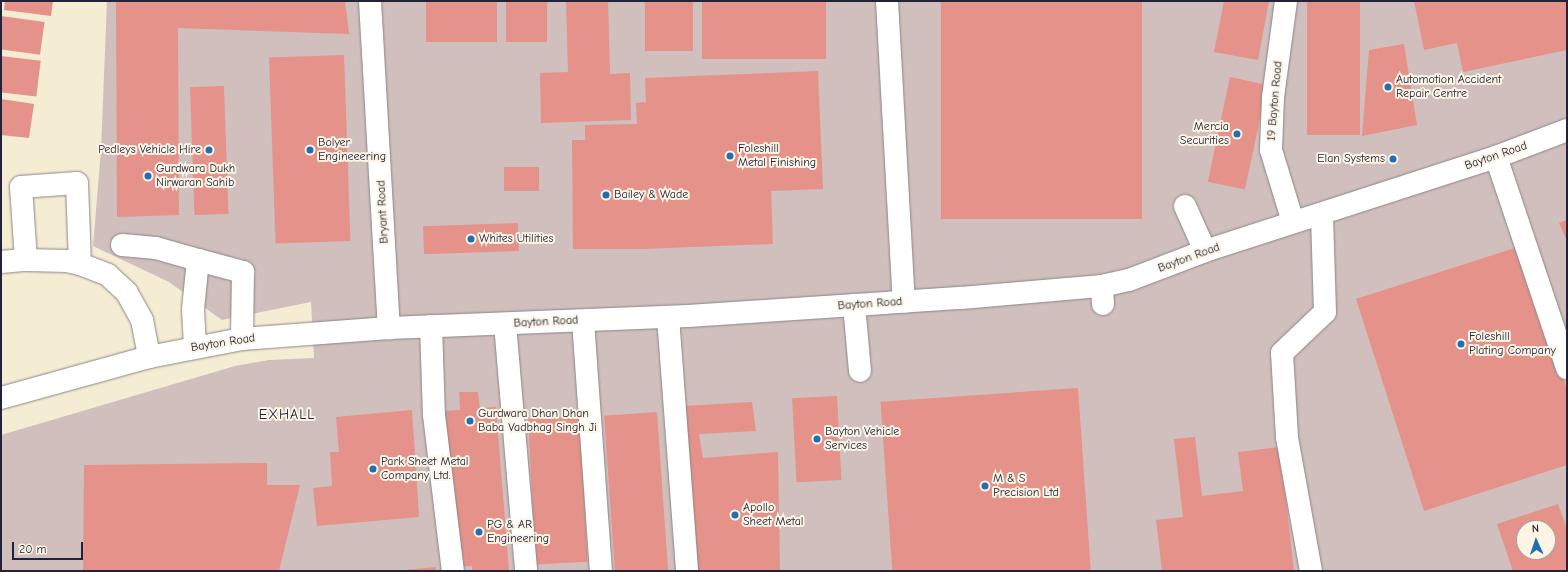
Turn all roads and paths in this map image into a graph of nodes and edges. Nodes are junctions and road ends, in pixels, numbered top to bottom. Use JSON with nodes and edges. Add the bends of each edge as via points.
{"nodes":[{"id":1,"x":370,"y":1,"type":"edge"},
{"id":2,"x":887,"y":1,"type":"edge"},
{"id":3,"x":1286,"y":1,"type":"edge"},
{"id":4,"x":1567,"y":130,"type":"edge"},
{"id":5,"x":1496,"y":157,"type":"junction"},
{"id":6,"x":1185,"y":206,"type":"dead end"},
{"id":7,"x":1322,"y":214,"type":"junction"},
{"id":8,"x":1292,"y":222,"type":"junction"},
{"id":9,"x":122,"y":245,"type":"dead end"},
{"id":10,"x":1205,"y":251,"type":"junction"},
{"id":11,"x":26,"y":260,"type":"junction"},
{"id":12,"x":198,"y":260,"type":"junction"},
{"id":13,"x":1,"y":262,"type":"edge"},
{"id":14,"x":80,"y":264,"type":"junction"},
{"id":15,"x":904,"y":302,"type":"junction"},
{"id":16,"x":854,"y":305,"type":"junction"},
{"id":17,"x":668,"y":317,"type":"junction"},
{"id":18,"x":583,"y":321,"type":"junction"},
{"id":19,"x":505,"y":324,"type":"junction"},
{"id":20,"x":431,"y":326,"type":"junction"},
{"id":21,"x":389,"y":328,"type":"junction"},
{"id":22,"x":242,"y":339,"type":"junction"},
{"id":23,"x":195,"y":347,"type":"junction"},
{"id":24,"x":149,"y":357,"type":"junction"},
{"id":25,"x":1567,"y":368,"type":"edge"},
{"id":26,"x":860,"y":372,"type":"dead end"},
{"id":27,"x":1,"y":398,"type":"edge"},
{"id":28,"x":453,"y":571,"type":"edge"},
{"id":29,"x":526,"y":571,"type":"edge"},
{"id":30,"x":601,"y":571,"type":"edge"},
{"id":31,"x":687,"y":571,"type":"edge"},
{"id":32,"x":1311,"y":571,"type":"edge"}],
"edges":[{"from":1,"to":21,"type":"street","name":"Bryant Road"},
{"from":2,"to":15,"type":"street"},
{"from":3,"to":8,"type":"street","name":"19 Bayton Road","via":[[1273,98],[1271,150]]},
{"from":4,"to":5,"type":"street","name":"Bayton Road"},
{"from":5,"to":7,"type":"street","name":"Bayton Road"},
{"from":5,"to":25,"type":"street"},
{"from":6,"to":10,"type":"street"},
{"from":7,"to":8,"type":"street","name":"Bayton Road"},
{"from":7,"to":32,"type":"street","via":[[1325,312],[1282,352],[1287,438]]},
{"from":8,"to":10,"type":"street","name":"Bayton Road"},
{"from":9,"to":12,"type":"street","via":[[156,248]]},
{"from":10,"to":15,"type":"street","name":"Bayton Road","via":[[1129,280],[1102,295]]},
{"from":11,"to":13,"type":"street"},
{"from":11,"to":14,"type":"street"},
{"from":11,"to":14,"type":"street","via":[[21,187],[78,183]]},
{"from":12,"to":22,"type":"street","via":[[243,272]]},
{"from":12,"to":23,"type":"street","via":[[193,309]]},
{"from":14,"to":24,"type":"street","via":[[108,275],[127,293],[142,320]]},
{"from":15,"to":16,"type":"street","name":"Bayton Road"},
{"from":16,"to":17,"type":"street","name":"Bayton Road"},
{"from":16,"to":26,"type":"street"},
{"from":17,"to":18,"type":"street","name":"Bayton Road"},
{"from":17,"to":31,"type":"street"},
{"from":18,"to":19,"type":"street","name":"Bayton Road"},
{"from":18,"to":30,"type":"street"},
{"from":19,"to":20,"type":"street","name":"Bayton Road"},
{"from":19,"to":29,"type":"street"},
{"from":20,"to":21,"type":"street","name":"Bayton Road"},
{"from":20,"to":28,"type":"street","via":[[434,415]]},
{"from":21,"to":22,"type":"street","name":"Bayton Road"},
{"from":22,"to":23,"type":"street","name":"Bayton Road"},
{"from":23,"to":24,"type":"street","name":"Bayton Road"},
{"from":24,"to":27,"type":"street","name":"Bayton Road"}]}
